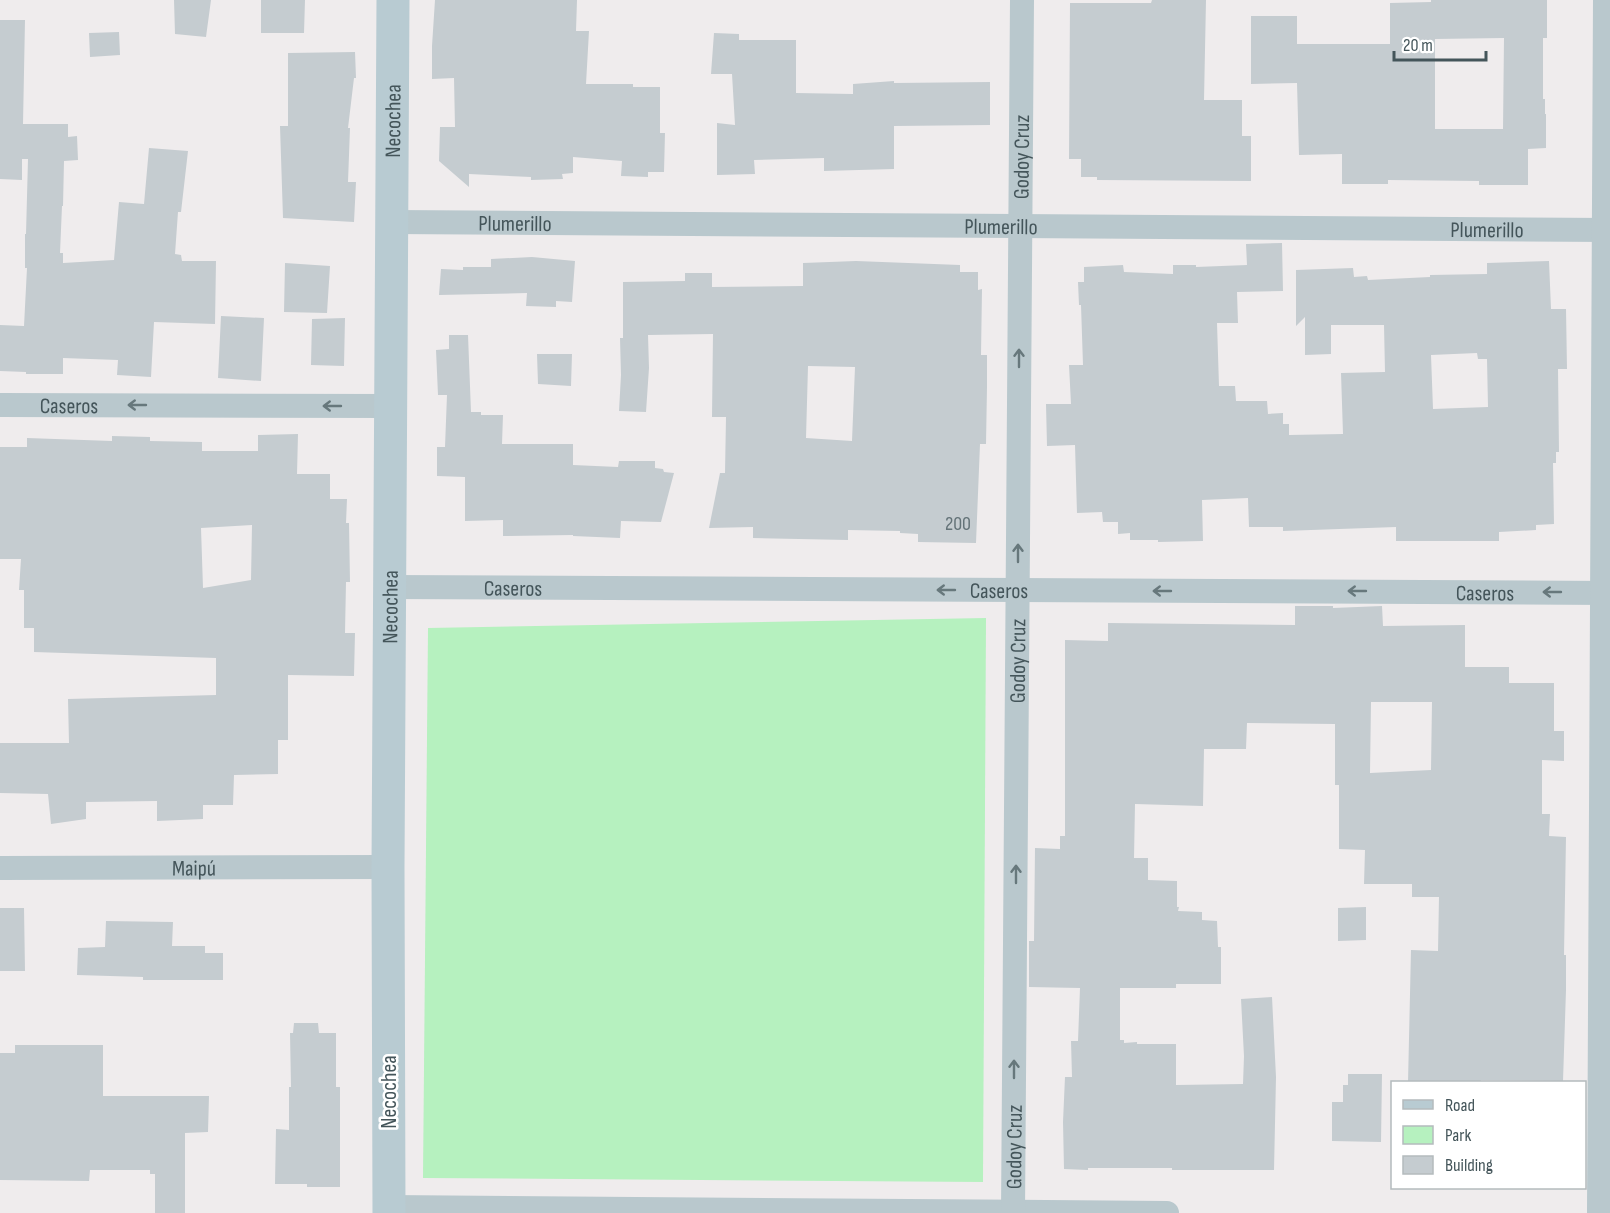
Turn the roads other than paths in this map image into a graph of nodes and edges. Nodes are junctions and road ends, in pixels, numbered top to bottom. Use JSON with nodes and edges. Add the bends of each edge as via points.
{"nodes":[{"id":1,"x":393,"y":0,"type":"edge"},
{"id":2,"x":1022,"y":0,"type":"edge"},
{"id":3,"x":1605,"y":0,"type":"edge"},
{"id":4,"x":392,"y":222,"type":"junction"},
{"id":5,"x":1020,"y":226,"type":"junction"},
{"id":6,"x":1607,"y":230,"type":"edge"},
{"id":7,"x":0,"y":405,"type":"edge"},
{"id":8,"x":390,"y":406,"type":"junction"},
{"id":9,"x":389,"y":587,"type":"junction"},
{"id":10,"x":1018,"y":590,"type":"junction"},
{"id":11,"x":1606,"y":593,"type":"edge"},
{"id":12,"x":388,"y":867,"type":"junction"},
{"id":13,"x":0,"y":868,"type":"edge"},
{"id":14,"x":389,"y":1210,"type":"edge"},
{"id":15,"x":1013,"y":1212,"type":"edge"},
{"id":16,"x":1167,"y":1213,"type":"edge"},
{"id":17,"x":1599,"y":1213,"type":"edge"}],
"edges":[{"from":1,"to":4,"type":"main road","name":"Necochea"},
{"from":2,"to":5,"type":"street","name":"Godoy Cruz"},
{"from":3,"to":6,"type":"street"},
{"from":4,"to":5,"type":"street","name":"Plumerillo"},
{"from":4,"to":8,"type":"main road","name":"Necochea"},
{"from":5,"to":6,"type":"street","name":"Plumerillo"},
{"from":10,"to":5,"type":"street","name":"Godoy Cruz","one_way":true},
{"from":6,"to":11,"type":"street"},
{"from":8,"to":7,"type":"street","name":"Caseros","one_way":true},
{"from":8,"to":9,"type":"main road","name":"Necochea"},
{"from":10,"to":9,"type":"street","name":"Caseros","one_way":true},
{"from":9,"to":12,"type":"main road","name":"Necochea"},
{"from":11,"to":10,"type":"street","name":"Caseros","one_way":true},
{"from":15,"to":10,"type":"street","name":"Godoy Cruz","one_way":true},
{"from":11,"to":17,"type":"street"},
{"from":12,"to":13,"type":"street","name":"Maipú"},
{"from":12,"to":14,"type":"main road","name":"Necochea"},
{"from":14,"to":15,"type":"street"},
{"from":15,"to":16,"type":"street"}]}
